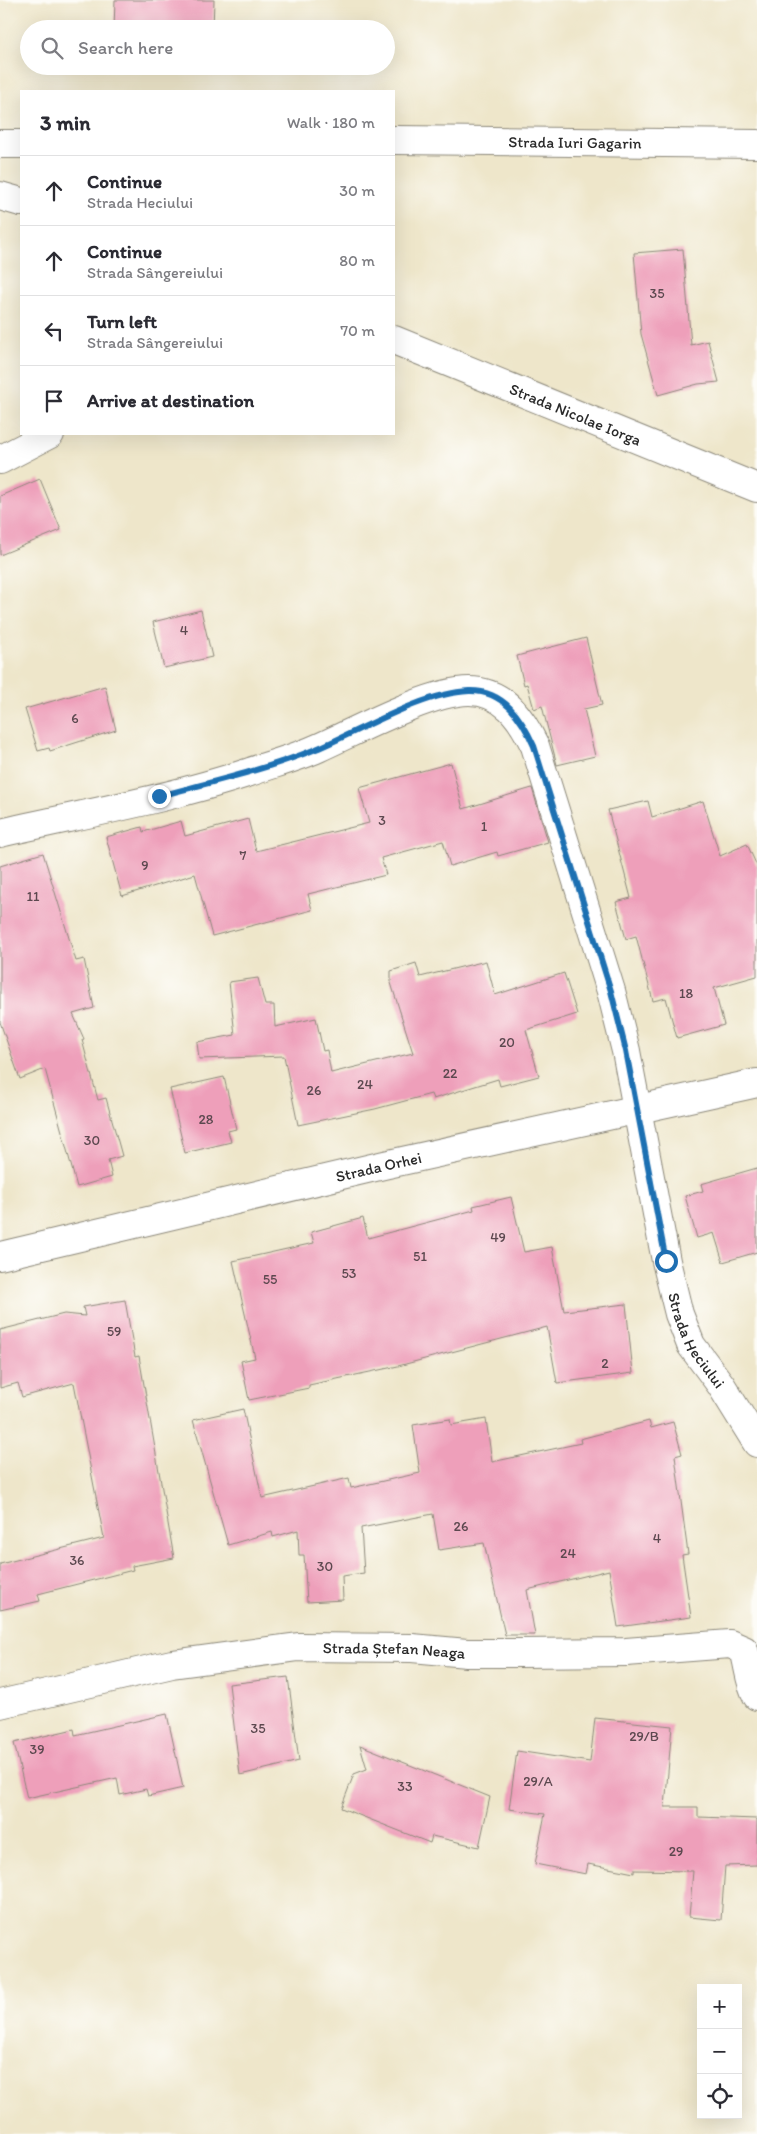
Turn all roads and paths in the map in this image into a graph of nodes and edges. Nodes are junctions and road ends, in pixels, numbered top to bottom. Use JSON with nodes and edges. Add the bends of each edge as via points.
{"nodes":[{"id":1,"x":395,"y":140,"type":"edge"},
{"id":2,"x":0,"y":144,"type":"edge"},
{"id":3,"x":20,"y":144,"type":"edge"},
{"id":4,"x":757,"y":144,"type":"edge"},
{"id":5,"x":0,"y":196,"type":"edge"},
{"id":6,"x":20,"y":202,"type":"edge"},
{"id":7,"x":395,"y":340,"type":"edge"},
{"id":8,"x":48,"y":435,"type":"edge"},
{"id":9,"x":0,"y":460,"type":"edge"},
{"id":10,"x":757,"y":488,"type":"edge"},
{"id":11,"x":0,"y":833,"type":"edge"},
{"id":12,"x":757,"y":1083,"type":"edge"},
{"id":13,"x":638,"y":1110,"type":"junction"},
{"id":14,"x":0,"y":1256,"type":"edge"},
{"id":15,"x":757,"y":1444,"type":"edge"},
{"id":16,"x":750,"y":1644,"type":"edge"},
{"id":17,"x":757,"y":1696,"type":"edge"},
{"id":18,"x":0,"y":1704,"type":"edge"}],
"edges":[{"from":1,"to":4,"type":"street","name":"Strada Iuri Gagarin"},
{"from":2,"to":3,"type":"street"},
{"from":5,"to":6,"type":"street"},
{"from":7,"to":10,"type":"street","name":"Strada Nicolae Iorga"},
{"from":8,"to":9,"type":"street"},
{"from":11,"to":13,"type":"street","name":"Strada Heciului","via":[[247,773],[315,749],[428,701],[470,691],[488,695],[506,704],[523,721],[534,746],[611,991]]},
{"from":12,"to":13,"type":"street","name":"Strada Orhei"},
{"from":13,"to":14,"type":"street","name":"Strada Orhei"},
{"from":13,"to":15,"type":"street","name":"Strada Heciului","via":[[678,1314],[692,1345],[722,1385]]},
{"from":16,"to":17,"type":"street","name":"Strada Ștefan Neaga","via":[[750,1682]]},
{"from":16,"to":18,"type":"street","name":"Strada Ștefan Neaga","via":[[626,1652],[520,1653],[298,1647],[172,1664]]}]}
